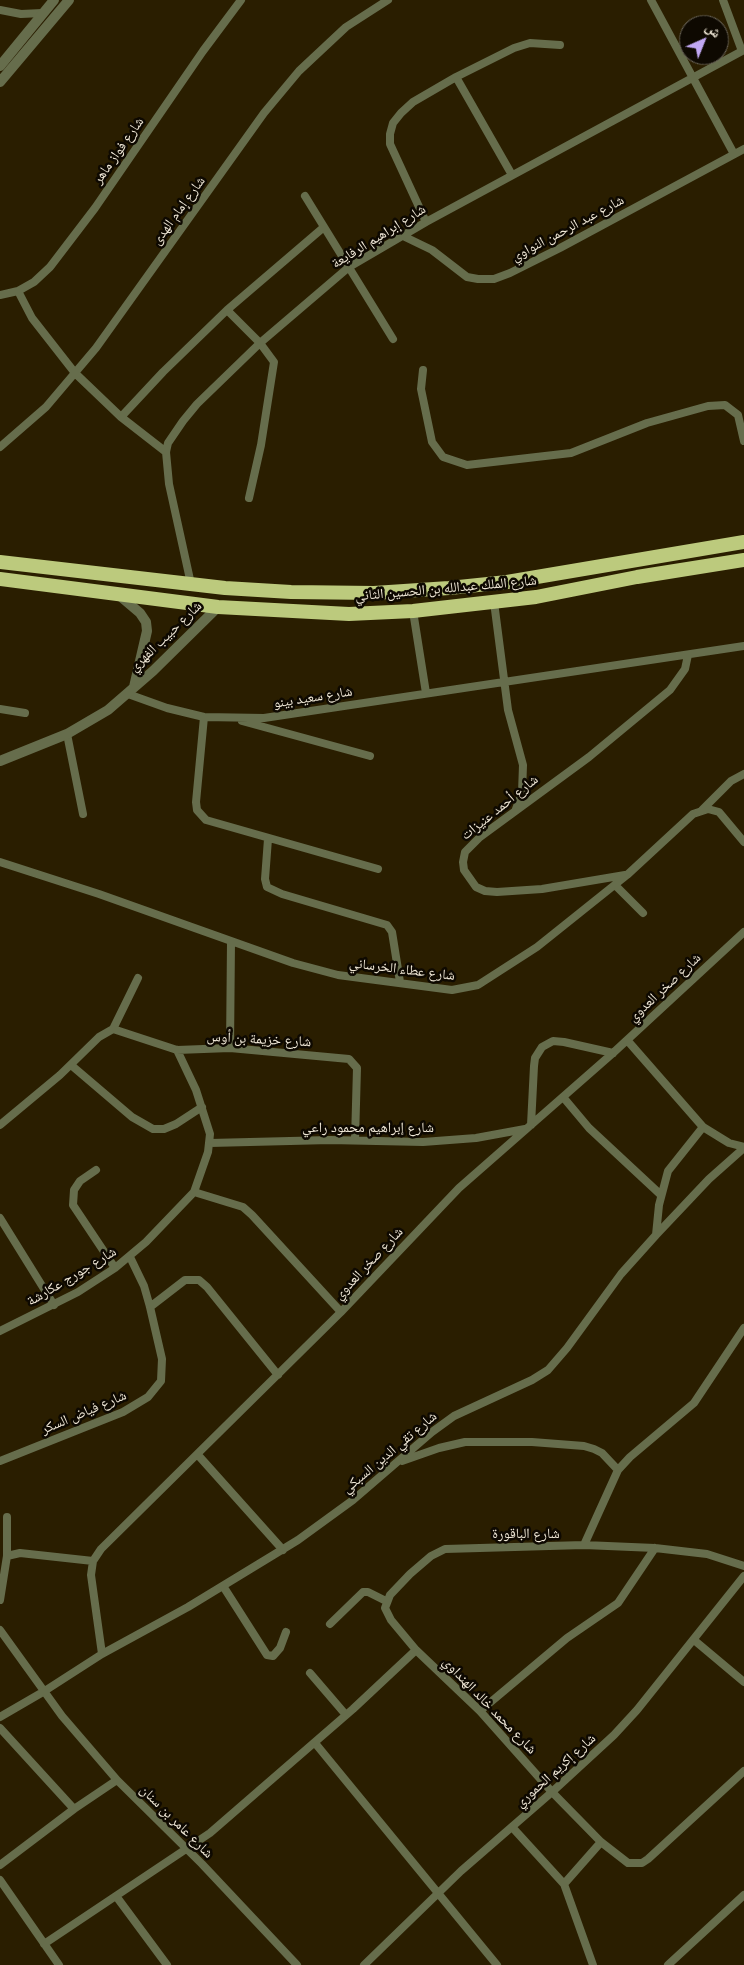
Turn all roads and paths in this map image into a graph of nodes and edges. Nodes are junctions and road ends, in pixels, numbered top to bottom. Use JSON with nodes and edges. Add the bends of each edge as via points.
{"nodes":[{"id":1,"x":54,"y":0,"type":"edge"},
{"id":2,"x":69,"y":0,"type":"edge"},
{"id":3,"x":241,"y":0,"type":"edge"},
{"id":4,"x":388,"y":0,"type":"edge"},
{"id":5,"x":651,"y":0,"type":"edge"},
{"id":6,"x":723,"y":0,"type":"edge"},
{"id":7,"x":0,"y":10,"type":"edge"},
{"id":8,"x":42,"y":13,"type":"junction"},
{"id":9,"x":560,"y":45,"type":"dead end"},
{"id":10,"x":743,"y":50,"type":"edge"},
{"id":11,"x":0,"y":66,"type":"edge"},
{"id":12,"x":456,"y":77,"type":"junction"},
{"id":13,"x":692,"y":77,"type":"junction"},
{"id":14,"x":0,"y":82,"type":"edge"},
{"id":15,"x":744,"y":149,"type":"edge"},
{"id":16,"x":734,"y":154,"type":"junction"},
{"id":17,"x":512,"y":175,"type":"junction"},
{"id":18,"x":306,"y":196,"type":"dead end"},
{"id":19,"x":426,"y":222,"type":"junction"},
{"id":20,"x":324,"y":227,"type":"junction"},
{"id":21,"x":403,"y":236,"type":"junction"},
{"id":22,"x":349,"y":267,"type":"junction"},
{"id":23,"x":18,"y":291,"type":"junction"},
{"id":24,"x":0,"y":295,"type":"edge"},
{"id":25,"x":227,"y":310,"type":"junction"},
{"id":26,"x":393,"y":339,"type":"dead end"},
{"id":27,"x":260,"y":343,"type":"junction"},
{"id":28,"x":423,"y":370,"type":"dead end"},
{"id":29,"x":75,"y":373,"type":"junction"},
{"id":30,"x":121,"y":417,"type":"junction"},
{"id":31,"x":744,"y":441,"type":"edge"},
{"id":32,"x":0,"y":447,"type":"edge"},
{"id":33,"x":166,"y":452,"type":"junction"},
{"id":34,"x":249,"y":498,"type":"dead end"},
{"id":35,"x":744,"y":542,"type":"edge"},
{"id":36,"x":744,"y":560,"type":"edge"},
{"id":37,"x":0,"y":562,"type":"edge"},
{"id":38,"x":0,"y":579,"type":"edge"},
{"id":39,"x":191,"y":584,"type":"junction"},
{"id":40,"x":120,"y":595,"type":"junction"},
{"id":41,"x":494,"y":602,"type":"junction"},
{"id":42,"x":218,"y":607,"type":"junction"},
{"id":43,"x":412,"y":611,"type":"junction"},
{"id":44,"x":744,"y":646,"type":"edge"},
{"id":45,"x":688,"y":655,"type":"junction"},
{"id":46,"x":504,"y":681,"type":"junction"},
{"id":47,"x":131,"y":691,"type":"junction"},
{"id":48,"x":426,"y":693,"type":"junction"},
{"id":49,"x":0,"y":710,"type":"edge"},
{"id":50,"x":25,"y":713,"type":"dead end"},
{"id":51,"x":204,"y":717,"type":"junction"},
{"id":52,"x":233,"y":719,"type":"junction"},
{"id":53,"x":67,"y":734,"type":"junction"},
{"id":54,"x":370,"y":756,"type":"dead end"},
{"id":55,"x":0,"y":761,"type":"edge"},
{"id":56,"x":744,"y":774,"type":"edge"},
{"id":57,"x":702,"y":810,"type":"junction"},
{"id":58,"x":515,"y":811,"type":"junction"},
{"id":59,"x":83,"y":814,"type":"dead end"},
{"id":60,"x":268,"y":839,"type":"junction"},
{"id":61,"x":744,"y":842,"type":"edge"},
{"id":62,"x":0,"y":862,"type":"edge"},
{"id":63,"x":378,"y":869,"type":"dead end"},
{"id":64,"x":627,"y":875,"type":"junction"},
{"id":65,"x":615,"y":885,"type":"junction"},
{"id":66,"x":644,"y":912,"type":"dead end"},
{"id":67,"x":744,"y":932,"type":"edge"},
{"id":68,"x":231,"y":942,"type":"junction"},
{"id":69,"x":138,"y":978,"type":"dead end"},
{"id":70,"x":400,"y":982,"type":"junction"},
{"id":71,"x":113,"y":1028,"type":"junction"},
{"id":72,"x":627,"y":1040,"type":"junction"},
{"id":73,"x":230,"y":1048,"type":"junction"},
{"id":74,"x":177,"y":1050,"type":"junction"},
{"id":75,"x":613,"y":1053,"type":"junction"},
{"id":76,"x":71,"y":1065,"type":"junction"},
{"id":77,"x":563,"y":1097,"type":"junction"},
{"id":78,"x":202,"y":1107,"type":"junction"},
{"id":79,"x":0,"y":1125,"type":"edge"},
{"id":80,"x":528,"y":1127,"type":"junction"},
{"id":81,"x":703,"y":1127,"type":"junction"},
{"id":82,"x":355,"y":1140,"type":"junction"},
{"id":83,"x":210,"y":1142,"type":"junction"},
{"id":84,"x":744,"y":1147,"type":"edge"},
{"id":85,"x":96,"y":1170,"type":"dead end"},
{"id":86,"x":194,"y":1192,"type":"junction"},
{"id":87,"x":661,"y":1195,"type":"junction"},
{"id":88,"x":0,"y":1218,"type":"edge"},
{"id":89,"x":656,"y":1235,"type":"junction"},
{"id":90,"x":130,"y":1257,"type":"junction"},
{"id":91,"x":115,"y":1268,"type":"junction"},
{"id":92,"x":54,"y":1304,"type":"junction"},
{"id":93,"x":150,"y":1306,"type":"junction"},
{"id":94,"x":341,"y":1312,"type":"junction"},
{"id":95,"x":744,"y":1328,"type":"edge"},
{"id":96,"x":0,"y":1330,"type":"edge"},
{"id":97,"x":278,"y":1375,"type":"junction"},
{"id":98,"x":198,"y":1455,"type":"junction"},
{"id":99,"x":0,"y":1461,"type":"edge"},
{"id":100,"x":396,"y":1464,"type":"junction"},
{"id":101,"x":618,"y":1470,"type":"junction"},
{"id":102,"x":7,"y":1517,"type":"dead end"},
{"id":103,"x":584,"y":1545,"type":"junction"},
{"id":104,"x":655,"y":1548,"type":"junction"},
{"id":105,"x":282,"y":1550,"type":"junction"},
{"id":106,"x":7,"y":1556,"type":"junction"},
{"id":107,"x":93,"y":1561,"type":"junction"},
{"id":108,"x":744,"y":1566,"type":"edge"},
{"id":109,"x":744,"y":1576,"type":"edge"},
{"id":110,"x":223,"y":1586,"type":"junction"},
{"id":111,"x":0,"y":1600,"type":"edge"},
{"id":112,"x":386,"y":1601,"type":"junction"},
{"id":113,"x":330,"y":1624,"type":"dead end"},
{"id":114,"x":0,"y":1630,"type":"edge"},
{"id":115,"x":286,"y":1632,"type":"dead end"},
{"id":116,"x":694,"y":1640,"type":"junction"},
{"id":117,"x":416,"y":1650,"type":"junction"},
{"id":118,"x":102,"y":1654,"type":"junction"},
{"id":119,"x":310,"y":1673,"type":"dead end"},
{"id":120,"x":744,"y":1682,"type":"edge"},
{"id":121,"x":43,"y":1692,"type":"junction"},
{"id":122,"x":480,"y":1711,"type":"junction"},
{"id":123,"x":346,"y":1715,"type":"junction"},
{"id":124,"x":0,"y":1717,"type":"edge"},
{"id":125,"x":0,"y":1728,"type":"edge"},
{"id":126,"x":315,"y":1742,"type":"junction"},
{"id":127,"x":744,"y":1771,"type":"edge"},
{"id":128,"x":117,"y":1780,"type":"junction"},
{"id":129,"x":552,"y":1792,"type":"junction"},
{"id":130,"x":74,"y":1809,"type":"junction"},
{"id":131,"x":512,"y":1827,"type":"junction"},
{"id":132,"x":601,"y":1842,"type":"junction"},
{"id":133,"x":187,"y":1849,"type":"junction"},
{"id":134,"x":0,"y":1865,"type":"edge"},
{"id":135,"x":0,"y":1880,"type":"edge"},
{"id":136,"x":564,"y":1884,"type":"junction"},
{"id":137,"x":438,"y":1893,"type":"junction"},
{"id":138,"x":744,"y":1895,"type":"edge"},
{"id":139,"x":116,"y":1896,"type":"junction"},
{"id":140,"x":44,"y":1944,"type":"junction"},
{"id":141,"x":59,"y":1965,"type":"edge"},
{"id":142,"x":167,"y":1965,"type":"edge"},
{"id":143,"x":297,"y":1965,"type":"edge"},
{"id":144,"x":364,"y":1965,"type":"edge"},
{"id":145,"x":497,"y":1965,"type":"edge"},
{"id":146,"x":593,"y":1965,"type":"edge"},
{"id":147,"x":668,"y":1965,"type":"edge"}],
"edges":[{"from":1,"to":8,"type":"street"},
{"from":2,"to":14,"type":"street"},
{"from":3,"to":23,"type":"street","name":"شارع فواز ماهر","via":[[65,249],[34,282]]},
{"from":4,"to":29,"type":"street","name":"شارع إمام الهدى","via":[[346,26],[270,106]]},
{"from":5,"to":13,"type":"street"},
{"from":6,"to":10,"type":"street"},
{"from":7,"to":8,"type":"street"},
{"from":8,"to":11,"type":"street"},
{"from":9,"to":12,"type":"street","via":[[530,43]]},
{"from":10,"to":13,"type":"street","name":"شارع إبراهيم الرفايعة"},
{"from":12,"to":17,"type":"street"},
{"from":12,"to":19,"type":"street","via":[[413,102],[393,123],[390,134],[394,157]]},
{"from":13,"to":16,"type":"street"},
{"from":13,"to":17,"type":"street","name":"شارع إبراهيم الرفايعة"},
{"from":15,"to":16,"type":"street","name":"شارع عبد الرحمن النواوي"},
{"from":16,"to":21,"type":"street","name":"شارع عبد الرحمن النواوي","via":[[552,252],[494,278],[478,280],[467,277],[432,250]]},
{"from":17,"to":19,"type":"street","name":"شارع إبراهيم الرفايعة"},
{"from":18,"to":20,"type":"street"},
{"from":19,"to":21,"type":"street","name":"شارع إبراهيم الرفايعة"},
{"from":20,"to":22,"type":"street"},
{"from":20,"to":25,"type":"street"},
{"from":21,"to":22,"type":"street","name":"شارع إبراهيم الرفايعة"},
{"from":22,"to":26,"type":"street"},
{"from":22,"to":27,"type":"street","name":"شارع إبراهيم الرفايعة"},
{"from":23,"to":24,"type":"street","name":"شارع فواز ماهر"},
{"from":23,"to":29,"type":"street","via":[[32,318]]},
{"from":25,"to":27,"type":"street"},
{"from":25,"to":30,"type":"street"},
{"from":27,"to":33,"type":"street","name":"شارع إبراهيم الرفايعة","via":[[183,421],[168,443]]},
{"from":27,"to":34,"type":"street","via":[[272,356],[274,366]]},
{"from":28,"to":31,"type":"street","via":[[421,389],[432,442],[443,456],[467,465],[571,453],[646,423],[708,406],[725,405],[738,415]]},
{"from":29,"to":30,"type":"street"},
{"from":29,"to":32,"type":"street","name":"شارع إمام الهدى","via":[[32,421]]},
{"from":30,"to":33,"type":"street"},
{"from":33,"to":39,"type":"street","via":[[169,484]]},
{"from":35,"to":39,"type":"highway","name":"شارع الملك عبدالله بن الحسين الثاني","via":[[450,588],[332,594]]},
{"from":36,"to":41,"type":"highway","name":"شارع الملك عبدالله بن الحسين الثاني","via":[[637,577],[536,598]]},
{"from":37,"to":39,"type":"highway","name":"شارع الملك عبدالله بن الحسين الثاني"},
{"from":38,"to":40,"type":"highway","name":"شارع الملك عبدالله بن الحسين الثاني"},
{"from":40,"to":42,"type":"highway","name":"شارع الملك عبدالله بن الحسين الثاني"},
{"from":40,"to":47,"type":"street","name":"شارع حبيب الفهري","via":[[146,622],[147,631]]},
{"from":41,"to":43,"type":"highway","name":"شارع الملك عبدالله بن الحسين الثاني"},
{"from":41,"to":46,"type":"street"},
{"from":42,"to":43,"type":"highway","name":"شارع الملك عبدالله بن الحسين الثاني","via":[[342,614]]},
{"from":42,"to":47,"type":"street","name":"شارع حبيب الفهري"},
{"from":43,"to":48,"type":"street"},
{"from":44,"to":45,"type":"street","name":"شارع سعيد بينو"},
{"from":45,"to":46,"type":"street","name":"شارع سعيد بينو"},
{"from":45,"to":58,"type":"street","name":"شارع أحمد عنيزات","via":[[680,678],[659,700]]},
{"from":46,"to":48,"type":"street","name":"شارع سعيد بينو"},
{"from":46,"to":58,"type":"street","via":[[523,765],[522,793]]},
{"from":47,"to":51,"type":"street","name":"شارع سعيد بينو","via":[[167,708]]},
{"from":47,"to":53,"type":"street","name":"شارع حبيب الفهري","via":[[96,718]]},
{"from":48,"to":52,"type":"street","name":"شارع سعيد بينو","via":[[290,716]]},
{"from":49,"to":50,"type":"street"},
{"from":51,"to":52,"type":"street","name":"شارع سعيد بينو"},
{"from":51,"to":60,"type":"street","via":[[197,810],[215,824]]},
{"from":52,"to":54,"type":"street"},
{"from":53,"to":55,"type":"street","name":"شارع حبيب الفهري"},
{"from":53,"to":59,"type":"street"},
{"from":56,"to":57,"type":"street","name":"شارع عطاء الخرساني","via":[[731,781]]},
{"from":57,"to":61,"type":"street","via":[[719,812]]},
{"from":57,"to":64,"type":"street","name":"شارع عطاء الخرساني"},
{"from":58,"to":64,"type":"street","name":"شارع أحمد عنيزات","via":[[465,852],[464,870],[476,886],[485,890],[514,892]]},
{"from":60,"to":63,"type":"street"},
{"from":60,"to":70,"type":"street","via":[[267,887],[387,925],[392,932]]},
{"from":62,"to":68,"type":"street","name":"شارع عطاء الخرساني"},
{"from":64,"to":65,"type":"street","name":"شارع عطاء الخرساني"},
{"from":65,"to":66,"type":"street"},
{"from":65,"to":70,"type":"street","name":"شارع عطاء الخرساني","via":[[537,947],[478,985],[452,990]]},
{"from":67,"to":72,"type":"street","name":"شارع صخر العدوي"},
{"from":68,"to":70,"type":"street","name":"شارع عطاء الخرساني","via":[[320,971]]},
{"from":68,"to":73,"type":"street"},
{"from":69,"to":71,"type":"street"},
{"from":71,"to":74,"type":"street","name":"شارع خزيمة بن أوس"},
{"from":71,"to":76,"type":"street","via":[[98,1037]]},
{"from":72,"to":75,"type":"street","name":"شارع صخر العدوي"},
{"from":72,"to":81,"type":"street"},
{"from":73,"to":74,"type":"street","name":"شارع خزيمة بن أوس"},
{"from":73,"to":82,"type":"street","name":"شارع خزيمة بن أوس","via":[[343,1057],[353,1061],[357,1068]]},
{"from":74,"to":78,"type":"street","name":"شارع جورج عكارشة"},
{"from":75,"to":77,"type":"street","name":"شارع صخر العدوي"},
{"from":75,"to":80,"type":"street","via":[[564,1042],[542,1047],[535,1058]]},
{"from":76,"to":78,"type":"street","via":[[132,1117],[154,1129],[176,1124]]},
{"from":76,"to":79,"type":"street"},
{"from":77,"to":80,"type":"street","name":"شارع صخر العدوي"},
{"from":77,"to":87,"type":"street","via":[[589,1128]]},
{"from":78,"to":83,"type":"street","name":"شارع جورج عكارشة"},
{"from":80,"to":82,"type":"street","name":"شارع إبراهيم محمود راعي","via":[[456,1140]]},
{"from":80,"to":94,"type":"street","name":"شارع صخر العدوي","via":[[459,1188]]},
{"from":81,"to":84,"type":"street","via":[[729,1143]]},
{"from":81,"to":87,"type":"street","via":[[672,1164]]},
{"from":82,"to":83,"type":"street","name":"شارع إبراهيم محمود راعي"},
{"from":83,"to":86,"type":"street","name":"شارع جورج عكارشة"},
{"from":84,"to":89,"type":"street","name":"شارع تقي الدين السبكي","via":[[709,1178]]},
{"from":85,"to":91,"type":"street","via":[[80,1181],[74,1190],[73,1205]]},
{"from":86,"to":90,"type":"street","name":"شارع جورج عكارشة"},
{"from":86,"to":94,"type":"street","via":[[243,1208],[252,1215]]},
{"from":87,"to":89,"type":"street"},
{"from":88,"to":92,"type":"street"},
{"from":89,"to":100,"type":"street","name":"شارع تقي الدين السبكي","via":[[621,1274],[568,1348],[548,1370],[454,1416]]},
{"from":90,"to":91,"type":"street","name":"شارع جورج عكارشة"},
{"from":90,"to":93,"type":"street","name":"شارع فياض السكر"},
{"from":91,"to":92,"type":"street","name":"شارع جورج عكارشة"},
{"from":92,"to":96,"type":"street","name":"شارع جورج عكارشة"},
{"from":93,"to":97,"type":"street","via":[[185,1280],[199,1280]]},
{"from":93,"to":99,"type":"street","name":"شارع فياض السكر","via":[[162,1359],[161,1381],[155,1390],[123,1412]]},
{"from":94,"to":97,"type":"street","name":"شارع صخر العدوي"},
{"from":95,"to":101,"type":"street","via":[[694,1403]]},
{"from":97,"to":98,"type":"street","name":"شارع صخر العدوي"},
{"from":98,"to":105,"type":"street"},
{"from":98,"to":107,"type":"street","name":"شارع صخر العدوي","via":[[107,1542]]},
{"from":100,"to":101,"type":"street","via":[[453,1444],[494,1441],[584,1446],[602,1453]]},
{"from":100,"to":105,"type":"street","name":"شارع تقي الدين السبكي","via":[[338,1512]]},
{"from":101,"to":103,"type":"street"},
{"from":102,"to":106,"type":"street"},
{"from":103,"to":104,"type":"street","name":"شارع الباقورة"},
{"from":103,"to":112,"type":"street","name":"شارع الباقورة","via":[[445,1549],[423,1562]]},
{"from":104,"to":108,"type":"street","name":"شارع الباقورة","via":[[707,1554]]},
{"from":104,"to":122,"type":"street","via":[[618,1603],[567,1638]]},
{"from":105,"to":110,"type":"street","name":"شارع تقي الدين السبكي"},
{"from":106,"to":107,"type":"street","via":[[20,1554]]},
{"from":106,"to":111,"type":"street"},
{"from":107,"to":118,"type":"street","via":[[91,1575]]},
{"from":109,"to":116,"type":"street","name":"شارع إكريم الحموري"},
{"from":110,"to":115,"type":"street","via":[[266,1655],[273,1656],[280,1648]]},
{"from":110,"to":118,"type":"street","name":"شارع تقي الدين السبكي"},
{"from":112,"to":113,"type":"street","via":[[363,1592]]},
{"from":112,"to":117,"type":"street","via":[[386,1613]]},
{"from":114,"to":121,"type":"street","name":"شارع عامر بن سنان"},
{"from":116,"to":120,"type":"street"},
{"from":116,"to":129,"type":"street","name":"شارع إكريم الحموري","via":[[627,1721]]},
{"from":117,"to":122,"type":"street","name":"شارع محمد خالد الهنداوي"},
{"from":117,"to":123,"type":"street"},
{"from":118,"to":121,"type":"street","name":"شارع تقي الدين السبكي"},
{"from":119,"to":123,"type":"street"},
{"from":121,"to":124,"type":"street","name":"شارع تقي الدين السبكي"},
{"from":121,"to":128,"type":"street","name":"شارع عامر بن سنان"},
{"from":122,"to":129,"type":"street","name":"شارع محمد خالد الهنداوي"},
{"from":123,"to":126,"type":"street"},
{"from":125,"to":130,"type":"street"},
{"from":126,"to":133,"type":"street"},
{"from":126,"to":137,"type":"street"},
{"from":127,"to":132,"type":"street","name":"شارع محمد خالد الهنداوي","via":[[642,1863],[628,1863]]},
{"from":128,"to":130,"type":"street"},
{"from":128,"to":133,"type":"street","name":"شارع عامر بن سنان"},
{"from":129,"to":131,"type":"street","name":"شارع إكريم الحموري"},
{"from":129,"to":132,"type":"street","name":"شارع محمد خالد الهنداوي"},
{"from":130,"to":134,"type":"street"},
{"from":131,"to":136,"type":"street"},
{"from":131,"to":137,"type":"street","name":"شارع إكريم الحموري"},
{"from":132,"to":136,"type":"street"},
{"from":133,"to":139,"type":"street"},
{"from":133,"to":143,"type":"street","name":"شارع عامر بن سنان"},
{"from":135,"to":140,"type":"street"},
{"from":136,"to":146,"type":"street"},
{"from":137,"to":144,"type":"street","name":"شارع إكريم الحموري"},
{"from":137,"to":145,"type":"street"},
{"from":138,"to":147,"type":"street"},
{"from":139,"to":140,"type":"street"},
{"from":139,"to":142,"type":"street"},
{"from":140,"to":141,"type":"street"}]}
